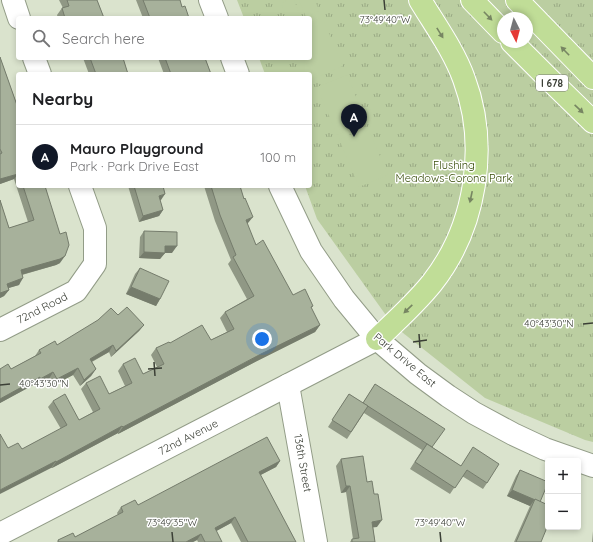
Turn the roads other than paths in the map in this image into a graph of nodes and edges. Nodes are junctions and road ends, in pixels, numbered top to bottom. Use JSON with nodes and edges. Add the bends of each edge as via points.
{"nodes":[{"id":1,"x":13,"y":0,"type":"edge"},
{"id":2,"x":210,"y":0,"type":"edge"},
{"id":3,"x":420,"y":0,"type":"edge"},
{"id":4,"x":472,"y":0,"type":"edge"},
{"id":5,"x":517,"y":0,"type":"edge"},
{"id":6,"x":18,"y":16,"type":"edge"},
{"id":7,"x":216,"y":16,"type":"edge"},
{"id":8,"x":497,"y":26,"type":"edge"},
{"id":9,"x":518,"y":48,"type":"edge"},
{"id":10,"x":35,"y":60,"type":"edge"},
{"id":11,"x":233,"y":60,"type":"edge"},
{"id":12,"x":39,"y":72,"type":"edge"},
{"id":13,"x":237,"y":72,"type":"edge"},
{"id":14,"x":593,"y":78,"type":"edge"},
{"id":15,"x":593,"y":122,"type":"edge"},
{"id":16,"x":81,"y":188,"type":"edge"},
{"id":17,"x":281,"y":188,"type":"edge"},
{"id":18,"x":0,"y":330,"type":"edge"},
{"id":19,"x":377,"y":339,"type":"junction"},
{"id":20,"x":288,"y":385,"type":"junction"},
{"id":21,"x":593,"y":466,"type":"edge"},
{"id":22,"x":0,"y":534,"type":"edge"},
{"id":23,"x":316,"y":542,"type":"edge"}],
"edges":[{"from":1,"to":6,"type":"street"},
{"from":2,"to":7,"type":"street"},
{"from":3,"to":19,"type":"highway","one_way":true,"via":[[447,44],[464,79],[474,114],[475,172],[466,217],[446,263],[418,299]]},
{"from":4,"to":8,"type":"highway","one_way":true},
{"from":14,"to":5,"type":"highway","number":"I 678","one_way":true},
{"from":9,"to":15,"type":"highway","number":"I 678","one_way":true},
{"from":10,"to":12,"type":"street"},
{"from":11,"to":13,"type":"street"},
{"from":16,"to":18,"type":"street","name":"72nd Road","via":[[95,228],[96,264],[76,291]]},
{"from":17,"to":19,"type":"street","name":"Park Drive East","via":[[311,251],[344,299]]},
{"from":19,"to":20,"type":"street","name":"72nd Avenue"},
{"from":19,"to":21,"type":"street","name":"Park Drive East","via":[[418,374],[474,413],[545,449]]},
{"from":20,"to":22,"type":"street","name":"72nd Avenue"},
{"from":20,"to":23,"type":"street","name":"136th Street"}]}
